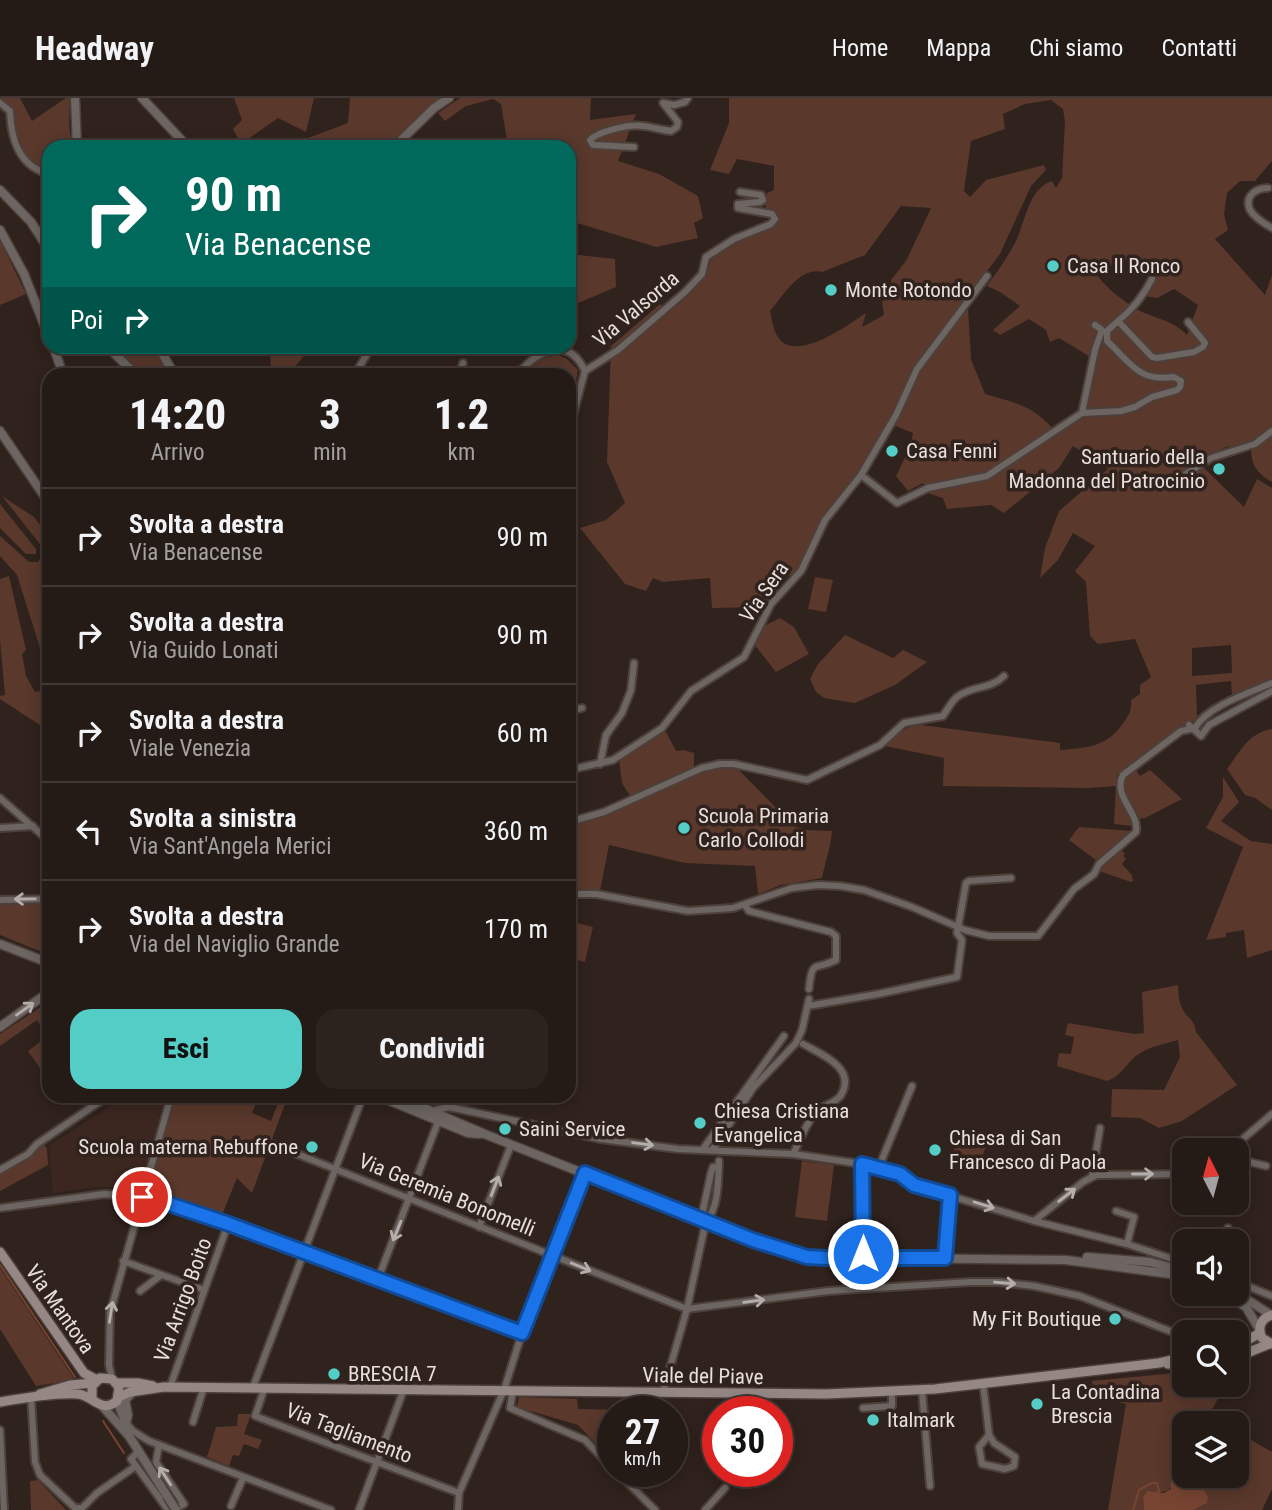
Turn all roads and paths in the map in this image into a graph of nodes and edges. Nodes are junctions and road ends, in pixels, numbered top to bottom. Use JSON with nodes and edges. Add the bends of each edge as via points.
{"nodes":[{"id":1,"x":75,"y":98,"type":"edge"},
{"id":2,"x":142,"y":98,"type":"edge"},
{"id":3,"x":449,"y":98,"type":"edge"},
{"id":4,"x":688,"y":98,"type":"edge"},
{"id":5,"x":0,"y":103,"type":"edge"},
{"id":6,"x":77,"y":140,"type":"edge"},
{"id":7,"x":181,"y":140,"type":"edge"},
{"id":8,"x":401,"y":140,"type":"edge"},
{"id":9,"x":634,"y":147,"type":"dead end"},
{"id":10,"x":42,"y":170,"type":"edge"},
{"id":11,"x":1268,"y":188,"type":"dead end"},
{"id":12,"x":0,"y":190,"type":"edge"},
{"id":13,"x":740,"y":192,"type":"dead end"},
{"id":14,"x":1272,"y":228,"type":"edge"},
{"id":15,"x":0,"y":230,"type":"edge"},
{"id":16,"x":42,"y":240,"type":"edge"},
{"id":17,"x":988,"y":276,"type":"dead end"},
{"id":18,"x":1152,"y":279,"type":"dead end"},
{"id":19,"x":42,"y":319,"type":"edge"},
{"id":20,"x":1118,"y":321,"type":"junction"},
{"id":21,"x":1188,"y":322,"type":"dead end"},
{"id":22,"x":1096,"y":326,"type":"dead end"},
{"id":23,"x":115,"y":354,"type":"edge"},
{"id":24,"x":540,"y":354,"type":"edge"},
{"id":25,"x":573,"y":354,"type":"edge"},
{"id":26,"x":463,"y":363,"type":"dead end"},
{"id":27,"x":129,"y":368,"type":"edge"},
{"id":28,"x":461,"y":368,"type":"edge"},
{"id":29,"x":524,"y":368,"type":"edge"},
{"id":30,"x":585,"y":371,"type":"junction"},
{"id":31,"x":576,"y":404,"type":"edge"},
{"id":32,"x":1082,"y":416,"type":"junction"},
{"id":33,"x":0,"y":431,"type":"edge"},
{"id":34,"x":1272,"y":431,"type":"edge"},
{"id":35,"x":1227,"y":452,"type":"junction"},
{"id":36,"x":1221,"y":458,"type":"dead end"},
{"id":37,"x":1186,"y":474,"type":"dead end"},
{"id":38,"x":861,"y":475,"type":"junction"},
{"id":39,"x":42,"y":493,"type":"edge"},
{"id":40,"x":634,"y":663,"type":"dead end"},
{"id":41,"x":1004,"y":676,"type":"dead end"},
{"id":42,"x":1272,"y":683,"type":"edge"},
{"id":43,"x":1272,"y":691,"type":"edge"},
{"id":44,"x":582,"y":708,"type":"dead end"},
{"id":45,"x":576,"y":709,"type":"edge"},
{"id":46,"x":1192,"y":727,"type":"junction"},
{"id":47,"x":600,"y":764,"type":"junction"},
{"id":48,"x":576,"y":769,"type":"edge"},
{"id":49,"x":0,"y":798,"type":"edge"},
{"id":50,"x":576,"y":820,"type":"edge"},
{"id":51,"x":33,"y":827,"type":"junction"},
{"id":52,"x":0,"y":828,"type":"edge"},
{"id":53,"x":42,"y":835,"type":"edge"},
{"id":54,"x":1011,"y":878,"type":"dead end"},
{"id":55,"x":576,"y":894,"type":"edge"},
{"id":56,"x":42,"y":899,"type":"edge"},
{"id":57,"x":0,"y":900,"type":"edge"},
{"id":58,"x":746,"y":905,"type":"junction"},
{"id":59,"x":958,"y":925,"type":"junction"},
{"id":60,"x":0,"y":944,"type":"edge"},
{"id":61,"x":42,"y":960,"type":"edge"},
{"id":62,"x":809,"y":989,"type":"dead end"},
{"id":63,"x":42,"y":997,"type":"edge"},
{"id":64,"x":0,"y":1027,"type":"edge"},
{"id":65,"x":783,"y":1036,"type":"dead end"},
{"id":66,"x":803,"y":1044,"type":"dead end"},
{"id":67,"x":912,"y":1086,"type":"dead end"},
{"id":68,"x":98,"y":1103,"type":"edge"},
{"id":69,"x":169,"y":1103,"type":"edge"},
{"id":70,"x":360,"y":1103,"type":"edge"},
{"id":71,"x":394,"y":1103,"type":"edge"},
{"id":72,"x":413,"y":1103,"type":"edge"},
{"id":73,"x":432,"y":1111,"type":"junction"},
{"id":74,"x":1272,"y":1114,"type":"edge"},
{"id":75,"x":438,"y":1122,"type":"junction"},
{"id":76,"x":1100,"y":1128,"type":"dead end"},
{"id":77,"x":487,"y":1135,"type":"junction"},
{"id":78,"x":1244,"y":1138,"type":"edge"},
{"id":79,"x":272,"y":1144,"type":"dead end"},
{"id":80,"x":511,"y":1145,"type":"junction"},
{"id":81,"x":703,"y":1149,"type":"junction"},
{"id":82,"x":713,"y":1149,"type":"junction"},
{"id":83,"x":793,"y":1154,"type":"junction"},
{"id":84,"x":1250,"y":1162,"type":"edge"},
{"id":85,"x":862,"y":1164,"type":"junction"},
{"id":86,"x":716,"y":1165,"type":"dead end"},
{"id":87,"x":1266,"y":1166,"type":"dead end"},
{"id":88,"x":879,"y":1167,"type":"junction"},
{"id":89,"x":335,"y":1169,"type":"junction"},
{"id":90,"x":0,"y":1170,"type":"edge"},
{"id":91,"x":585,"y":1173,"type":"junction"},
{"id":92,"x":1172,"y":1174,"type":"edge"},
{"id":93,"x":1091,"y":1177,"type":"junction"},
{"id":94,"x":950,"y":1195,"type":"junction"},
{"id":95,"x":142,"y":1197,"type":"junction"},
{"id":96,"x":409,"y":1199,"type":"junction"},
{"id":97,"x":0,"y":1208,"type":"edge"},
{"id":98,"x":1116,"y":1211,"type":"dead end"},
{"id":99,"x":706,"y":1221,"type":"junction"},
{"id":100,"x":1034,"y":1221,"type":"junction"},
{"id":101,"x":229,"y":1224,"type":"junction"},
{"id":102,"x":480,"y":1227,"type":"junction"},
{"id":103,"x":1127,"y":1244,"type":"junction"},
{"id":104,"x":1140,"y":1249,"type":"junction"},
{"id":105,"x":303,"y":1251,"type":"junction"},
{"id":106,"x":0,"y":1252,"type":"edge"},
{"id":107,"x":553,"y":1256,"type":"junction"},
{"id":108,"x":863,"y":1258,"type":"junction"},
{"id":109,"x":945,"y":1258,"type":"junction"},
{"id":110,"x":1066,"y":1259,"type":"junction"},
{"id":111,"x":1172,"y":1259,"type":"edge"},
{"id":112,"x":1137,"y":1260,"type":"junction"},
{"id":113,"x":123,"y":1261,"type":"junction"},
{"id":114,"x":1150,"y":1262,"type":"junction"},
{"id":115,"x":1172,"y":1270,"type":"edge"},
{"id":116,"x":1172,"y":1272,"type":"edge"},
{"id":117,"x":161,"y":1275,"type":"junction"},
{"id":118,"x":378,"y":1279,"type":"junction"},
{"id":119,"x":1249,"y":1287,"type":"edge"},
{"id":120,"x":205,"y":1290,"type":"junction"},
{"id":121,"x":140,"y":1291,"type":"dead end"},
{"id":122,"x":1272,"y":1296,"type":"edge"},
{"id":123,"x":1249,"y":1301,"type":"edge"},
{"id":124,"x":1244,"y":1306,"type":"edge"},
{"id":125,"x":687,"y":1309,"type":"junction"},
{"id":126,"x":1272,"y":1315,"type":"edge"},
{"id":127,"x":1259,"y":1331,"type":"junction"},
{"id":128,"x":1172,"y":1332,"type":"edge"},
{"id":129,"x":522,"y":1333,"type":"junction"},
{"id":130,"x":1249,"y":1338,"type":"edge"},
{"id":131,"x":1270,"y":1344,"type":"edge"},
{"id":132,"x":1249,"y":1352,"type":"edge"},
{"id":133,"x":1172,"y":1360,"type":"edge"},
{"id":134,"x":1159,"y":1363,"type":"junction"},
{"id":135,"x":1172,"y":1364,"type":"edge"},
{"id":136,"x":95,"y":1381,"type":"junction"},
{"id":137,"x":115,"y":1381,"type":"junction"},
{"id":138,"x":983,"y":1383,"type":"junction"},
{"id":139,"x":166,"y":1387,"type":"junction"},
{"id":140,"x":204,"y":1387,"type":"junction"},
{"id":141,"x":253,"y":1387,"type":"junction"},
{"id":142,"x":265,"y":1387,"type":"junction"},
{"id":143,"x":404,"y":1389,"type":"junction"},
{"id":144,"x":922,"y":1390,"type":"junction"},
{"id":145,"x":136,"y":1391,"type":"junction"},
{"id":146,"x":509,"y":1391,"type":"junction"},
{"id":147,"x":892,"y":1391,"type":"junction"},
{"id":148,"x":663,"y":1392,"type":"junction"},
{"id":149,"x":34,"y":1396,"type":"junction"},
{"id":150,"x":92,"y":1399,"type":"junction"},
{"id":151,"x":118,"y":1399,"type":"junction"},
{"id":152,"x":0,"y":1402,"type":"edge"},
{"id":153,"x":103,"y":1406,"type":"junction"},
{"id":154,"x":863,"y":1408,"type":"dead end"},
{"id":155,"x":193,"y":1422,"type":"dead end"},
{"id":156,"x":126,"y":1423,"type":"junction"},
{"id":157,"x":0,"y":1430,"type":"edge"},
{"id":158,"x":989,"y":1435,"type":"junction"},
{"id":159,"x":129,"y":1436,"type":"junction"},
{"id":160,"x":159,"y":1445,"type":"junction"},
{"id":161,"x":138,"y":1452,"type":"junction"},
{"id":162,"x":597,"y":1452,"type":"edge"},
{"id":163,"x":377,"y":1462,"type":"junction"},
{"id":164,"x":136,"y":1466,"type":"junction"},
{"id":165,"x":243,"y":1478,"type":"junction"},
{"id":166,"x":930,"y":1486,"type":"dead end"},
{"id":167,"x":632,"y":1487,"type":"edge"},
{"id":168,"x":725,"y":1488,"type":"dead end"},
{"id":169,"x":459,"y":1493,"type":"junction"},
{"id":170,"x":231,"y":1506,"type":"dead end"},
{"id":171,"x":4,"y":1510,"type":"edge"},
{"id":172,"x":172,"y":1510,"type":"edge"},
{"id":173,"x":331,"y":1510,"type":"edge"},
{"id":174,"x":359,"y":1510,"type":"edge"},
{"id":175,"x":458,"y":1510,"type":"edge"},
{"id":176,"x":655,"y":1510,"type":"edge"},
{"id":177,"x":705,"y":1510,"type":"edge"}],
"edges":[{"from":1,"to":6,"type":"street"},
{"from":2,"to":7,"type":"street"},
{"from":3,"to":8,"type":"street"},
{"from":4,"to":9,"type":"street","via":[[674,105],[663,103],[678,122],[671,131],[640,125],[590,141],[593,145]]},
{"from":5,"to":10,"type":"street","via":[[10,110],[16,148]]},
{"from":11,"to":14,"type":"street","via":[[1254,191],[1249,205],[1251,212]]},
{"from":12,"to":16,"type":"street"},
{"from":13,"to":30,"type":"street","name":"Via Valsorda","via":[[761,195],[760,202],[738,204],[738,208],[772,214],[771,224],[706,257],[702,274],[685,292],[618,350]]},
{"from":15,"to":19,"type":"street"},
{"from":17,"to":38,"type":"street","name":"Via Sera","via":[[917,369]]},
{"from":18,"to":20,"type":"street","via":[[1129,313]]},
{"from":20,"to":21,"type":"street","via":[[1157,358],[1203,347],[1205,343]]},
{"from":20,"to":32,"type":"street","via":[[1107,331],[1107,341],[1142,373],[1153,379],[1174,376],[1181,381],[1180,387],[1135,407]]},
{"from":22,"to":32,"type":"street","via":[[1102,330]]},
{"from":23,"to":27,"type":"street"},
{"from":24,"to":29,"type":"street"},
{"from":25,"to":30,"type":"street"},
{"from":26,"to":28,"type":"street"},
{"from":30,"to":31,"type":"street","name":"Via Valsorda"},
{"from":32,"to":38,"type":"street","via":[[987,476],[928,488],[897,503]]},
{"from":33,"to":39,"type":"street"},
{"from":34,"to":35,"type":"street","via":[[1255,444]]},
{"from":35,"to":36,"type":"street"},
{"from":35,"to":37,"type":"street"},
{"from":38,"to":47,"type":"street","name":"Via Sera","via":[[825,520],[801,571],[771,604],[744,657],[691,691],[662,728]]},
{"from":40,"to":47,"type":"street","via":[[631,690],[622,713],[606,734]]},
{"from":41,"to":50,"type":"street","via":[[993,686],[958,696],[943,716],[904,723],[880,745],[807,780],[720,764]]},
{"from":42,"to":46,"type":"street","via":[[1214,710]]},
{"from":43,"to":46,"type":"street","via":[[1209,725],[1201,736]]},
{"from":44,"to":45,"type":"street"},
{"from":46,"to":59,"type":"street","via":[[1123,775],[1121,794],[1138,829],[1074,889],[1038,936],[989,936]]},
{"from":47,"to":48,"type":"street","name":"Via Sera"},
{"from":49,"to":51,"type":"street"},
{"from":51,"to":52,"type":"street"},
{"from":51,"to":53,"type":"street"},
{"from":54,"to":59,"type":"street","via":[[966,883]]},
{"from":55,"to":58,"type":"street","via":[[688,911]]},
{"from":56,"to":57,"type":"street","one_way":true},
{"from":58,"to":59,"type":"street","via":[[792,888],[840,886],[864,890]]},
{"from":58,"to":62,"type":"street","via":[[749,911],[836,936],[836,960],[814,967]]},
{"from":59,"to":82,"type":"street","via":[[962,940],[957,977],[878,994],[809,1002],[796,1042],[753,1088]]},
{"from":60,"to":61,"type":"street"},
{"from":64,"to":63,"type":"street","one_way":true},
{"from":65,"to":81,"type":"street"},
{"from":66,"to":83,"type":"street","via":[[836,1062],[844,1087],[840,1097],[816,1112]]},
{"from":67,"to":88,"type":"street"},
{"from":68,"to":90,"type":"street"},
{"from":69,"to":95,"type":"street"},
{"from":70,"to":89,"type":"street"},
{"from":71,"to":75,"type":"street"},
{"from":72,"to":73,"type":"street"},
{"from":73,"to":77,"type":"street"},
{"from":73,"to":81,"type":"street","one_way":true,"via":[[449,1107],[601,1139]]},
{"from":74,"to":78,"type":"street"},
{"from":75,"to":77,"type":"street"},
{"from":75,"to":96,"type":"street"},
{"from":76,"to":93,"type":"street"},
{"from":77,"to":80,"type":"street"},
{"from":79,"to":89,"type":"street","name":"Via Geremia Bonomelli"},
{"from":80,"to":91,"type":"street"},
{"from":102,"to":80,"type":"street","one_way":true},
{"from":81,"to":82,"type":"street"},
{"from":82,"to":83,"type":"street"},
{"from":83,"to":85,"type":"street"},
{"from":84,"to":87,"type":"street"},
{"from":85,"to":88,"type":"street"},
{"from":85,"to":108,"type":"street"},
{"from":86,"to":99,"type":"street","via":[[703,1210]]},
{"from":88,"to":94,"type":"street","via":[[914,1185]]},
{"from":89,"to":96,"type":"street","name":"Via Geremia Bonomelli"},
{"from":89,"to":105,"type":"street"},
{"from":91,"to":99,"type":"street"},
{"from":91,"to":107,"type":"street"},
{"from":93,"to":92,"type":"street","one_way":true},
{"from":100,"to":93,"type":"street","one_way":true},
{"from":94,"to":100,"type":"street","one_way":true},
{"from":94,"to":109,"type":"street"},
{"from":95,"to":97,"type":"street","via":[[104,1194]]},
{"from":95,"to":101,"type":"street"},
{"from":95,"to":113,"type":"street"},
{"from":96,"to":102,"type":"street","name":"Via Geremia Bonomelli"},
{"from":96,"to":118,"type":"street","one_way":true},
{"from":98,"to":103,"type":"street","via":[[1134,1217]]},
{"from":99,"to":108,"type":"street","via":[[807,1257]]},
{"from":99,"to":125,"type":"street"},
{"from":100,"to":103,"type":"street"},
{"from":101,"to":105,"type":"street"},
{"from":101,"to":120,"type":"street","name":"Via Arrigo Boito"},
{"from":102,"to":107,"type":"street","name":"Via Geremia Bonomelli"},
{"from":103,"to":104,"type":"street"},
{"from":104,"to":111,"type":"street"},
{"from":104,"to":112,"type":"street"},
{"from":104,"to":114,"type":"street"},
{"from":105,"to":118,"type":"street"},
{"from":105,"to":141,"type":"street"},
{"from":106,"to":136,"type":"main road","name":"Via Mantova","via":[[84,1373]]},
{"from":107,"to":125,"type":"street","name":"Via Geremia Bonomelli","one_way":true},
{"from":107,"to":129,"type":"street"},
{"from":108,"to":109,"type":"street"},
{"from":109,"to":110,"type":"street"},
{"from":110,"to":112,"type":"street"},
{"from":110,"to":116,"type":"street"},
{"from":112,"to":114,"type":"street"},
{"from":113,"to":117,"type":"street"},
{"from":137,"to":113,"type":"street","one_way":true,"via":[[109,1365],[110,1313]]},
{"from":114,"to":115,"type":"street"},
{"from":117,"to":120,"type":"street"},
{"from":117,"to":121,"type":"street"},
{"from":118,"to":129,"type":"street"},
{"from":119,"to":122,"type":"street"},
{"from":120,"to":139,"type":"street","name":"Via Arrigo Boito"},
{"from":123,"to":126,"type":"street"},
{"from":124,"to":127,"type":"street"},
{"from":125,"to":128,"type":"street","one_way":true,"via":[[828,1291],[999,1282],[1080,1296]]},
{"from":125,"to":148,"type":"street"},
{"from":126,"to":127,"type":"main road","via":[[1263,1320]]},
{"from":127,"to":130,"type":"main road"},
{"from":127,"to":131,"type":"main road"},
{"from":129,"to":146,"type":"street"},
{"from":131,"to":132,"type":"main road"},
{"from":133,"to":134,"type":"main road","name":"Viale del Piave"},
{"from":134,"to":135,"type":"main road","name":"Viale del Piave"},
{"from":134,"to":138,"type":"main road","name":"Viale del Piave"},
{"from":136,"to":137,"type":"main road","name":"Via Mantova","via":[[104,1377]]},
{"from":136,"to":149,"type":"main road"},
{"from":136,"to":150,"type":"main road","name":"Via Mantova"},
{"from":137,"to":139,"type":"main road","name":"Viale del Piave"},
{"from":137,"to":151,"type":"main road"},
{"from":138,"to":144,"type":"main road","name":"Viale del Piave"},
{"from":138,"to":158,"type":"street"},
{"from":139,"to":140,"type":"main road","name":"Viale del Piave"},
{"from":139,"to":145,"type":"main road","name":"Viale del Piave"},
{"from":140,"to":141,"type":"main road","name":"Viale del Piave"},
{"from":140,"to":155,"type":"street"},
{"from":141,"to":142,"type":"main road","name":"Viale del Piave"},
{"from":142,"to":143,"type":"main road","name":"Viale del Piave"},
{"from":142,"to":163,"type":"street","name":"Via Tagliamento","via":[[255,1416]]},
{"from":143,"to":146,"type":"main road","name":"Viale del Piave"},
{"from":143,"to":163,"type":"street"},
{"from":144,"to":147,"type":"main road","name":"Viale del Piave"},
{"from":144,"to":166,"type":"street"},
{"from":145,"to":151,"type":"main road","name":"Viale del Piave"},
{"from":145,"to":156,"type":"street","via":[[125,1400]]},
{"from":146,"to":148,"type":"main road","name":"Viale del Piave"},
{"from":146,"to":162,"type":"street","via":[[510,1408],[585,1440]]},
{"from":146,"to":169,"type":"street"},
{"from":147,"to":148,"type":"main road","name":"Viale del Piave","via":[[806,1395]]},
{"from":147,"to":154,"type":"street","via":[[892,1406]]},
{"from":149,"to":150,"type":"main road","via":[[78,1394]]},
{"from":149,"to":152,"type":"main road"},
{"from":149,"to":164,"type":"street","via":[[35,1462],[40,1475],[75,1508],[82,1508]]},
{"from":150,"to":153,"type":"main road"},
{"from":151,"to":153,"type":"main road"},
{"from":151,"to":156,"type":"street"},
{"from":153,"to":159,"type":"street"},
{"from":156,"to":159,"type":"street"},
{"from":156,"to":160,"type":"street","via":[[140,1437]]},
{"from":157,"to":171,"type":"street"},
{"from":158,"to":158,"type":"street","via":[[1015,1457],[1014,1466],[1005,1469],[982,1464],[979,1447]]},
{"from":159,"to":161,"type":"street"},
{"from":160,"to":165,"type":"street"},
{"from":172,"to":160,"type":"street","one_way":true,"via":[[184,1504],[156,1462]]},
{"from":161,"to":164,"type":"street","via":[[131,1458]]},
{"from":161,"to":172,"type":"street","bridge":true},
{"from":163,"to":169,"type":"street","name":"Via Tagliamento"},
{"from":163,"to":174,"type":"street"},
{"from":164,"to":172,"type":"street"},
{"from":165,"to":170,"type":"street"},
{"from":165,"to":173,"type":"street"},
{"from":167,"to":176,"type":"street"},
{"from":168,"to":177,"type":"street"},
{"from":169,"to":175,"type":"street"}]}
